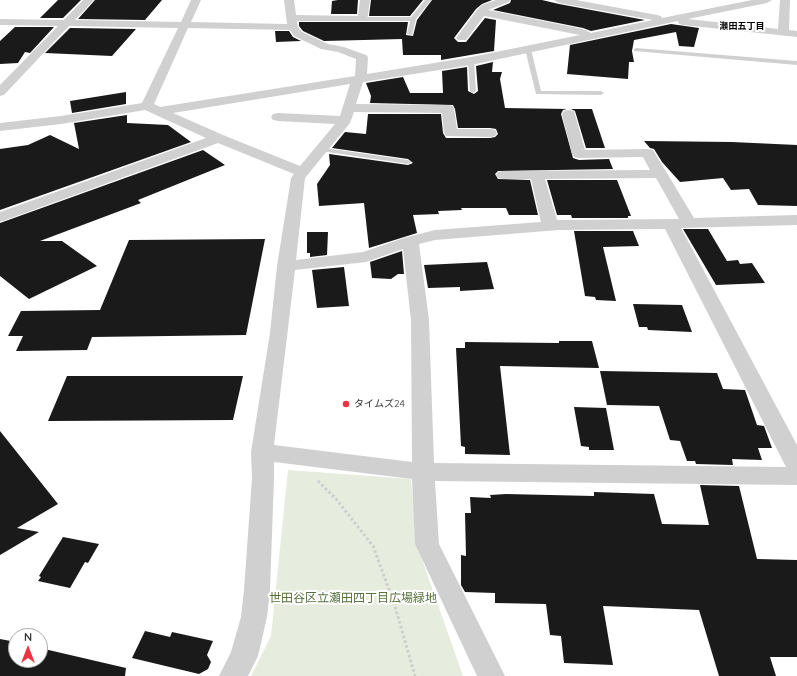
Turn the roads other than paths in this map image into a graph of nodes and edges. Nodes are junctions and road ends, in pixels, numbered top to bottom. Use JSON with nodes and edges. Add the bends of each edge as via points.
{"nodes":[{"id":1,"x":89,"y":0,"type":"edge"},
{"id":2,"x":196,"y":0,"type":"edge"},
{"id":3,"x":289,"y":0,"type":"edge"},
{"id":4,"x":365,"y":0,"type":"edge"},
{"id":5,"x":428,"y":0,"type":"edge"},
{"id":6,"x":505,"y":0,"type":"edge"},
{"id":7,"x":559,"y":0,"type":"edge"},
{"id":8,"x":767,"y":0,"type":"edge"},
{"id":9,"x":785,"y":0,"type":"edge"},
{"id":10,"x":590,"y":3,"type":"edge"},
{"id":11,"x":481,"y":12,"type":"junction"},
{"id":12,"x":363,"y":19,"type":"junction"},
{"id":13,"x":413,"y":19,"type":"junction"},
{"id":14,"x":667,"y":20,"type":"junction"},
{"id":15,"x":0,"y":22,"type":"edge"},
{"id":16,"x":68,"y":23,"type":"junction"},
{"id":17,"x":292,"y":23,"type":"junction"},
{"id":18,"x":184,"y":26,"type":"junction"},
{"id":19,"x":783,"y":33,"type":"junction"},
{"id":20,"x":410,"y":34,"type":"dead end"},
{"id":21,"x":797,"y":34,"type":"edge"},
{"id":22,"x":589,"y":36,"type":"junction"},
{"id":23,"x":462,"y":38,"type":"dead end"},
{"id":24,"x":528,"y":49,"type":"junction"},
{"id":25,"x":636,"y":50,"type":"dead end"},
{"id":26,"x":471,"y":61,"type":"junction"},
{"id":27,"x":797,"y":63,"type":"edge"},
{"id":28,"x":359,"y":80,"type":"junction"},
{"id":29,"x":474,"y":91,"type":"dead end"},
{"id":30,"x":0,"y":92,"type":"edge"},
{"id":31,"x":601,"y":93,"type":"dead end"},
{"id":32,"x":146,"y":106,"type":"junction"},
{"id":33,"x":160,"y":111,"type":"junction"},
{"id":34,"x":347,"y":114,"type":"junction"},
{"id":35,"x":569,"y":114,"type":"dead end"},
{"id":36,"x":278,"y":117,"type":"dead end"},
{"id":37,"x":0,"y":127,"type":"edge"},
{"id":38,"x":490,"y":133,"type":"dead end"},
{"id":39,"x":218,"y":138,"type":"junction"},
{"id":40,"x":321,"y":149,"type":"junction"},
{"id":41,"x":408,"y":162,"type":"dead end"},
{"id":42,"x":303,"y":172,"type":"junction"},
{"id":43,"x":660,"y":174,"type":"junction"},
{"id":44,"x":503,"y":175,"type":"dead end"},
{"id":45,"x":537,"y":175,"type":"junction"},
{"id":46,"x":0,"y":217,"type":"edge"},
{"id":47,"x":797,"y":220,"type":"edge"},
{"id":48,"x":680,"y":223,"type":"junction"},
{"id":49,"x":550,"y":226,"type":"junction"},
{"id":50,"x":410,"y":241,"type":"junction"},
{"id":51,"x":286,"y":266,"type":"junction"},
{"id":52,"x":262,"y":452,"type":"junction"},
{"id":53,"x":797,"y":466,"type":"edge"},
{"id":54,"x":423,"y":472,"type":"junction"},
{"id":55,"x":797,"y":476,"type":"edge"},
{"id":56,"x":234,"y":676,"type":"edge"},
{"id":57,"x":491,"y":676,"type":"edge"}],
"edges":[{"from":1,"to":16,"type":"street"},
{"from":2,"to":18,"type":"street"},
{"from":3,"to":17,"type":"street"},
{"from":4,"to":12,"type":"street"},
{"from":5,"to":13,"type":"lane"},
{"from":6,"to":11,"type":"street","via":[[486,7]]},
{"from":7,"to":10,"type":"street"},
{"from":8,"to":14,"type":"street"},
{"from":9,"to":19,"type":"street"},
{"from":10,"to":14,"type":"street"},
{"from":11,"to":22,"type":"street","via":[[583,32]]},
{"from":11,"to":23,"type":"street"},
{"from":12,"to":13,"type":"lane"},
{"from":12,"to":17,"type":"street"},
{"from":13,"to":20,"type":"lane"},
{"from":14,"to":19,"type":"street"},
{"from":14,"to":22,"type":"street"},
{"from":15,"to":16,"type":"street"},
{"from":16,"to":18,"type":"street"},
{"from":16,"to":30,"type":"street"},
{"from":17,"to":18,"type":"street"},
{"from":17,"to":28,"type":"street","via":[[298,34],[310,41],[362,57]]},
{"from":18,"to":32,"type":"street"},
{"from":19,"to":21,"type":"street"},
{"from":22,"to":24,"type":"street"},
{"from":24,"to":26,"type":"street"},
{"from":24,"to":31,"type":"lane","via":[[538,93]]},
{"from":25,"to":27,"type":"lane"},
{"from":26,"to":28,"type":"street"},
{"from":26,"to":29,"type":"lane"},
{"from":28,"to":33,"type":"street"},
{"from":28,"to":34,"type":"street"},
{"from":32,"to":33,"type":"street"},
{"from":32,"to":37,"type":"street"},
{"from":33,"to":39,"type":"street"},
{"from":34,"to":36,"type":"street"},
{"from":34,"to":38,"type":"street","via":[[448,109],[451,133]]},
{"from":34,"to":40,"type":"street"},
{"from":35,"to":43,"type":"street","via":[[579,154],[648,153]]},
{"from":39,"to":42,"type":"street"},
{"from":39,"to":46,"type":"street"},
{"from":40,"to":41,"type":"lane"},
{"from":40,"to":42,"type":"street"},
{"from":42,"to":51,"type":"street","via":[[298,178]]},
{"from":43,"to":45,"type":"street"},
{"from":43,"to":48,"type":"street"},
{"from":44,"to":45,"type":"street"},
{"from":45,"to":49,"type":"street"},
{"from":47,"to":48,"type":"street"},
{"from":48,"to":49,"type":"street"},
{"from":48,"to":53,"type":"street"},
{"from":49,"to":50,"type":"street","via":[[435,234]]},
{"from":50,"to":51,"type":"street","via":[[366,257]]},
{"from":50,"to":54,"type":"street","via":[[420,320]]},
{"from":51,"to":52,"type":"street"},
{"from":52,"to":54,"type":"street"},
{"from":52,"to":56,"type":"street","via":[[254,617],[244,656]]},
{"from":54,"to":55,"type":"street"},
{"from":54,"to":57,"type":"street","via":[[427,544]]}]}
